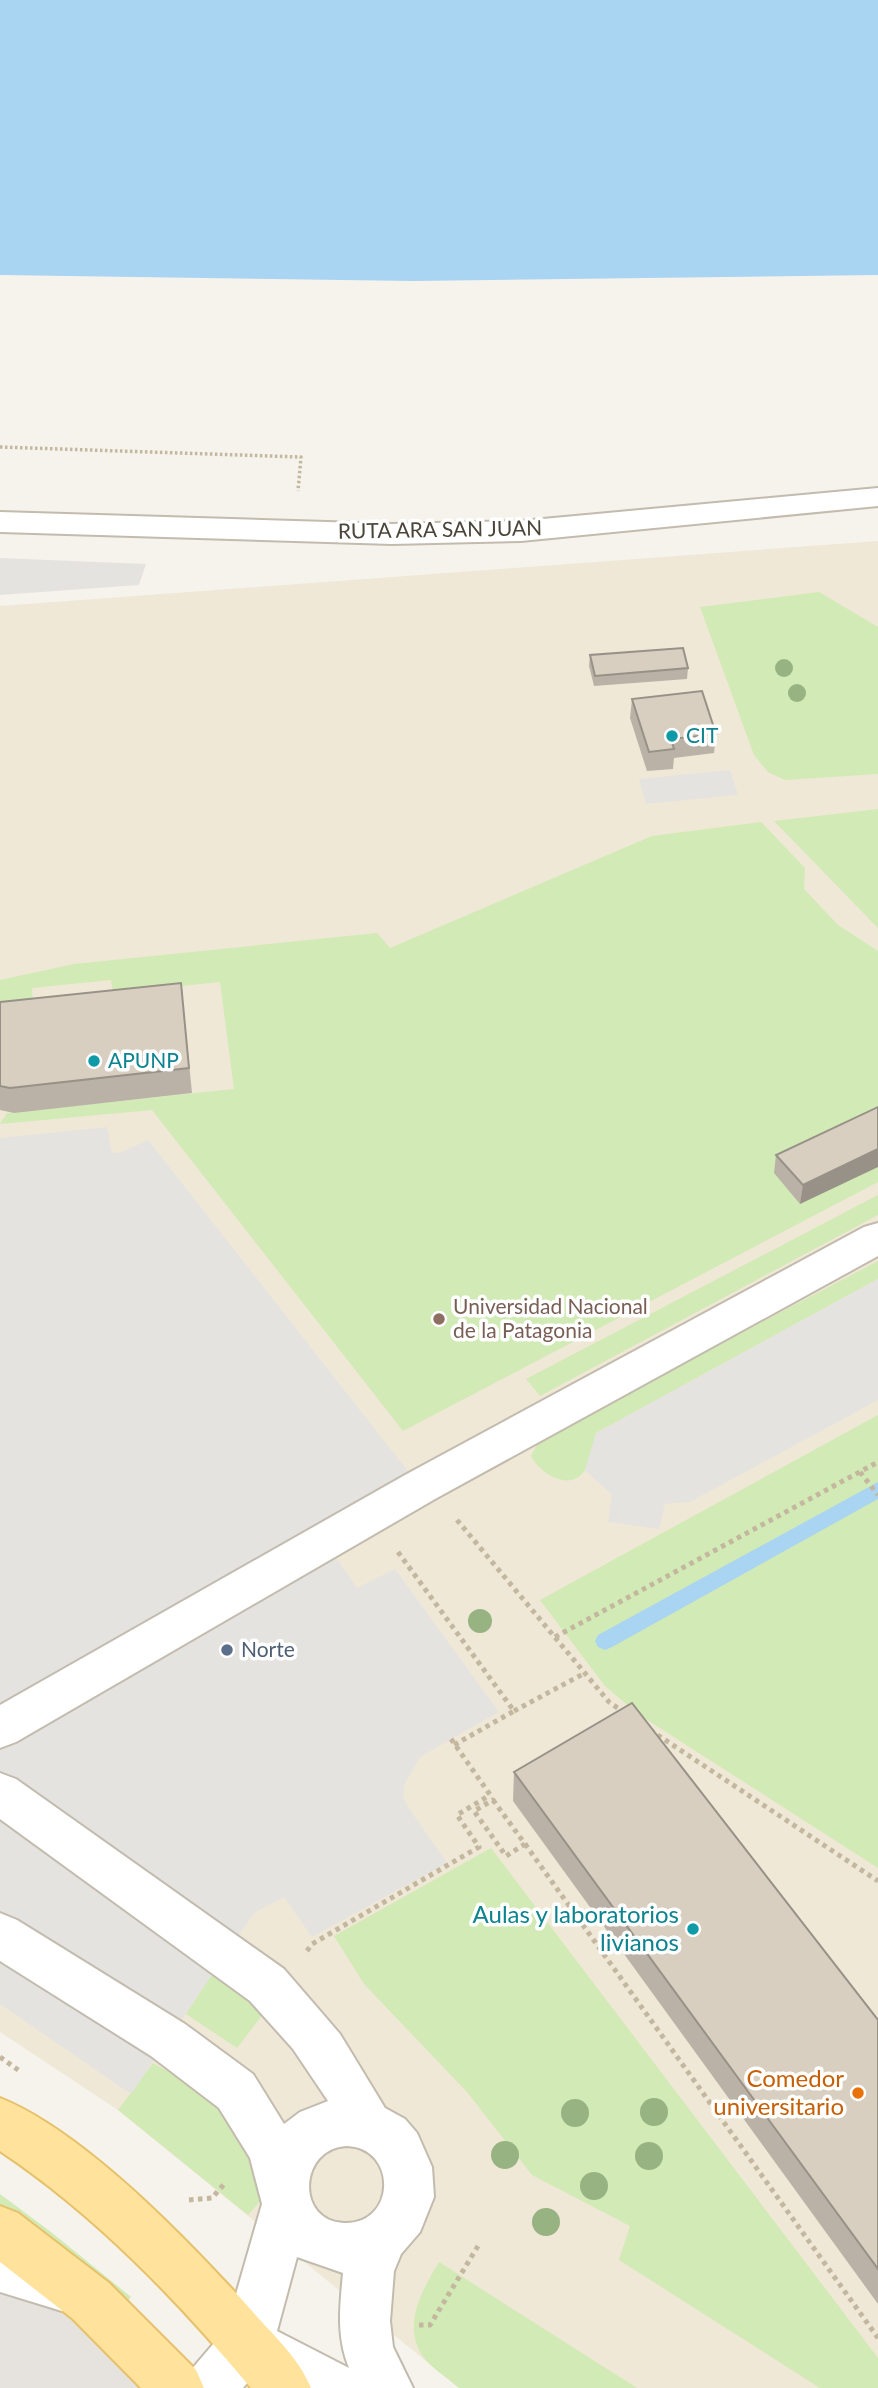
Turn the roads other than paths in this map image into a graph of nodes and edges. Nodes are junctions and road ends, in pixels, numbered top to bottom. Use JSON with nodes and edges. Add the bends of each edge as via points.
{"nodes":[{"id":1,"x":878,"y":497,"type":"edge"},
{"id":2,"x":0,"y":522,"type":"edge"},
{"id":3,"x":878,"y":1238,"type":"edge"},
{"id":4,"x":0,"y":1728,"type":"edge"},
{"id":5,"x":0,"y":1793,"type":"edge"},
{"id":6,"x":0,"y":1935,"type":"edge"},
{"id":7,"x":0,"y":2122,"type":"edge"},
{"id":8,"x":367,"y":2123,"type":"junction"},
{"id":9,"x":284,"y":2194,"type":"junction"},
{"id":10,"x":0,"y":2231,"type":"edge"},
{"id":11,"x":383,"y":2238,"type":"junction"},
{"id":12,"x":0,"y":2267,"type":"edge"},
{"id":13,"x":76,"y":2291,"type":"junction"},
{"id":14,"x":248,"y":2343,"type":"junction"},
{"id":15,"x":178,"y":2388,"type":"edge"},
{"id":16,"x":209,"y":2388,"type":"edge"},
{"id":17,"x":285,"y":2388,"type":"edge"},
{"id":18,"x":334,"y":2388,"type":"edge"},
{"id":19,"x":387,"y":2388,"type":"edge"}],
"edges":[{"from":1,"to":2,"type":"street","name":"RUTA ARA SAN JUAN","via":[[521,531],[392,534]]},
{"from":3,"to":4,"type":"street","via":[[432,1481]]},
{"from":5,"to":8,"type":"street","via":[[267,1985],[316,2037]]},
{"from":6,"to":9,"type":"street","via":[[169,2040],[236,2091],[271,2147]]},
{"from":7,"to":14,"type":"main road","via":[[100,2199]]},
{"from":8,"to":9,"type":"street","via":[[338,2122],[311,2132],[292,2153]]},
{"from":8,"to":11,"type":"street","via":[[391,2138],[407,2161],[411,2189],[402,2216]]},
{"from":9,"to":11,"type":"street","via":[[302,2232],[326,2247],[356,2248]]},
{"from":9,"to":14,"type":"street"},
{"from":10,"to":13,"type":"main road"},
{"from":11,"to":19,"type":"street","via":[[369,2269],[365,2321],[368,2352]]},
{"from":12,"to":13,"type":"street"},
{"from":13,"to":15,"type":"main road"},
{"from":14,"to":16,"type":"street"},
{"from":14,"to":17,"type":"main road"},
{"from":14,"to":18,"type":"street"}]}
